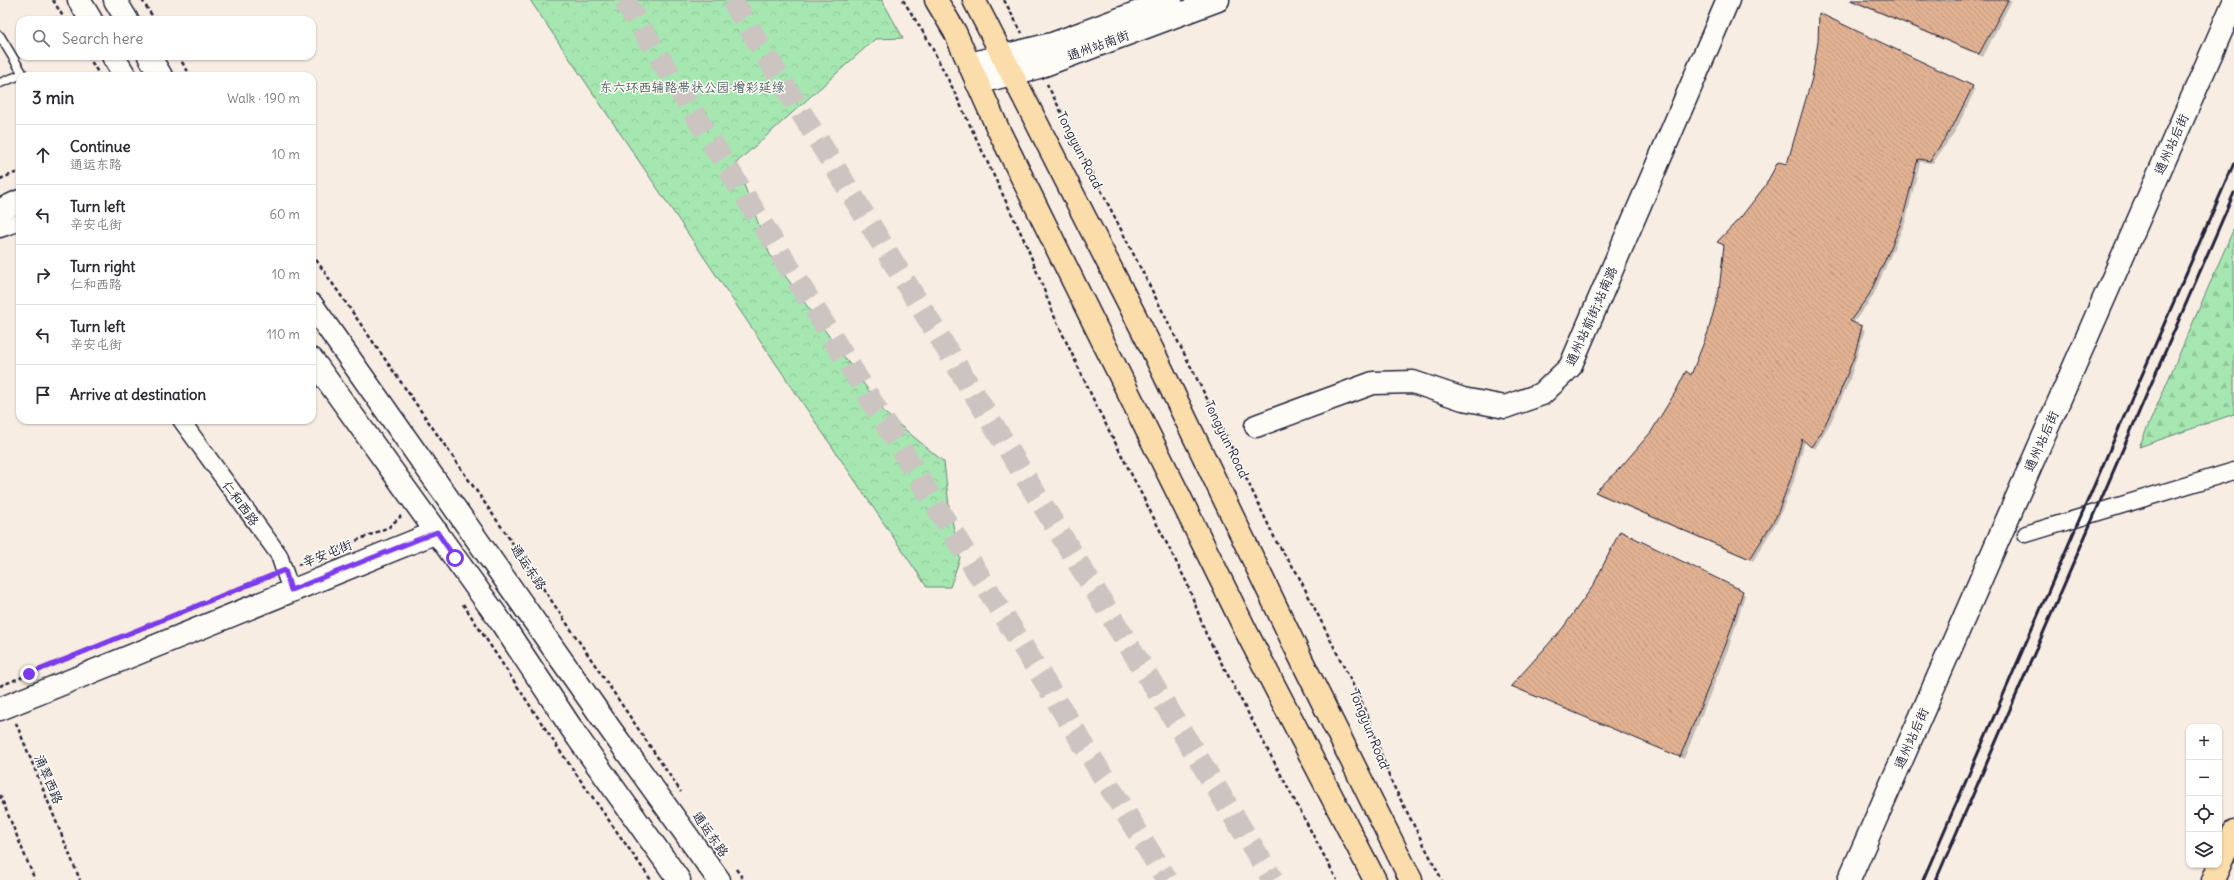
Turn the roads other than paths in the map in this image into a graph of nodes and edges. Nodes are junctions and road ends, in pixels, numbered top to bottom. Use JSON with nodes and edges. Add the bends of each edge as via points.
{"nodes":[{"id":1,"x":79,"y":0,"type":"edge"},
{"id":2,"x":116,"y":0,"type":"edge"},
{"id":3,"x":936,"y":0,"type":"edge"},
{"id":4,"x":974,"y":0,"type":"edge"},
{"id":5,"x":1171,"y":0,"type":"edge"},
{"id":6,"x":1218,"y":0,"type":"edge"},
{"id":7,"x":1728,"y":0,"type":"edge"},
{"id":8,"x":2234,"y":2,"type":"edge"},
{"id":9,"x":89,"y":16,"type":"edge"},
{"id":10,"x":125,"y":16,"type":"edge"},
{"id":11,"x":0,"y":36,"type":"edge"},
{"id":12,"x":1003,"y":54,"type":"junction"},
{"id":13,"x":1034,"y":57,"type":"junction"},
{"id":14,"x":115,"y":60,"type":"edge"},
{"id":15,"x":151,"y":60,"type":"edge"},
{"id":16,"x":22,"y":72,"type":"edge"},
{"id":17,"x":123,"y":72,"type":"edge"},
{"id":18,"x":159,"y":72,"type":"edge"},
{"id":19,"x":973,"y":74,"type":"junction"},
{"id":20,"x":1014,"y":74,"type":"junction"},
{"id":21,"x":16,"y":77,"type":"edge"},
{"id":22,"x":0,"y":83,"type":"edge"},
{"id":23,"x":16,"y":204,"type":"edge"},
{"id":24,"x":0,"y":210,"type":"edge"},
{"id":25,"x":16,"y":223,"type":"edge"},
{"id":26,"x":0,"y":229,"type":"edge"},
{"id":27,"x":316,"y":311,"type":"edge"},
{"id":28,"x":316,"y":365,"type":"edge"},
{"id":29,"x":184,"y":424,"type":"edge"},
{"id":30,"x":1256,"y":426,"type":"dead end"},
{"id":31,"x":2234,"y":471,"type":"edge"},
{"id":32,"x":2026,"y":534,"type":"dead end"},
{"id":33,"x":427,"y":536,"type":"junction"},
{"id":34,"x":288,"y":580,"type":"junction"},
{"id":35,"x":2,"y":694,"type":"edge"},
{"id":36,"x":2234,"y":832,"type":"edge"},
{"id":37,"x":727,"y":874,"type":"edge"},
{"id":38,"x":1850,"y":877,"type":"edge"},
{"id":39,"x":679,"y":880,"type":"edge"},
{"id":40,"x":1375,"y":880,"type":"edge"},
{"id":41,"x":1412,"y":880,"type":"edge"},
{"id":42,"x":2213,"y":880,"type":"edge"}],
"edges":[{"from":1,"to":9,"type":"street"},
{"from":2,"to":10,"type":"street"},
{"from":3,"to":19,"type":"main road","via":[[955,32]]},
{"from":4,"to":12,"type":"main road","name":"Tongyun Road"},
{"from":5,"to":13,"type":"street","name":"通州站南街","via":[[1052,44]]},
{"from":6,"to":13,"type":"street","name":"通州站南街"},
{"from":7,"to":30,"type":"street","name":"通州站前街;站南潞","via":[[1570,367],[1542,394],[1506,407],[1463,399],[1413,382],[1373,383]]},
{"from":8,"to":38,"type":"street","name":"通州站后街"},
{"from":11,"to":16,"type":"lane"},
{"from":12,"to":13,"type":"street","name":"通州站南街"},
{"from":12,"to":19,"type":"street","name":"通州站南街"},
{"from":12,"to":20,"type":"main road","name":"Tongyun Road"},
{"from":13,"to":20,"type":"street","name":"通州站南街"},
{"from":14,"to":17,"type":"street"},
{"from":15,"to":18,"type":"street"},
{"from":19,"to":20,"type":"street","name":"通州站南街"},
{"from":19,"to":40,"type":"main road","via":[[1247,633]]},
{"from":20,"to":41,"type":"main road","name":"Tongyun Road"},
{"from":21,"to":22,"type":"lane"},
{"from":23,"to":24,"type":"street"},
{"from":25,"to":26,"type":"street"},
{"from":27,"to":37,"type":"street","name":"通运东路","via":[[603,719]]},
{"from":28,"to":33,"type":"street","via":[[404,508]]},
{"from":29,"to":34,"type":"street","name":"仁和西路","via":[[279,555]]},
{"from":31,"to":32,"type":"street"},
{"from":33,"to":34,"type":"street","name":"辛安屯街"},
{"from":33,"to":39,"type":"street"},
{"from":34,"to":35,"type":"street","name":"辛安屯街"},
{"from":36,"to":42,"type":"main road"}]}
